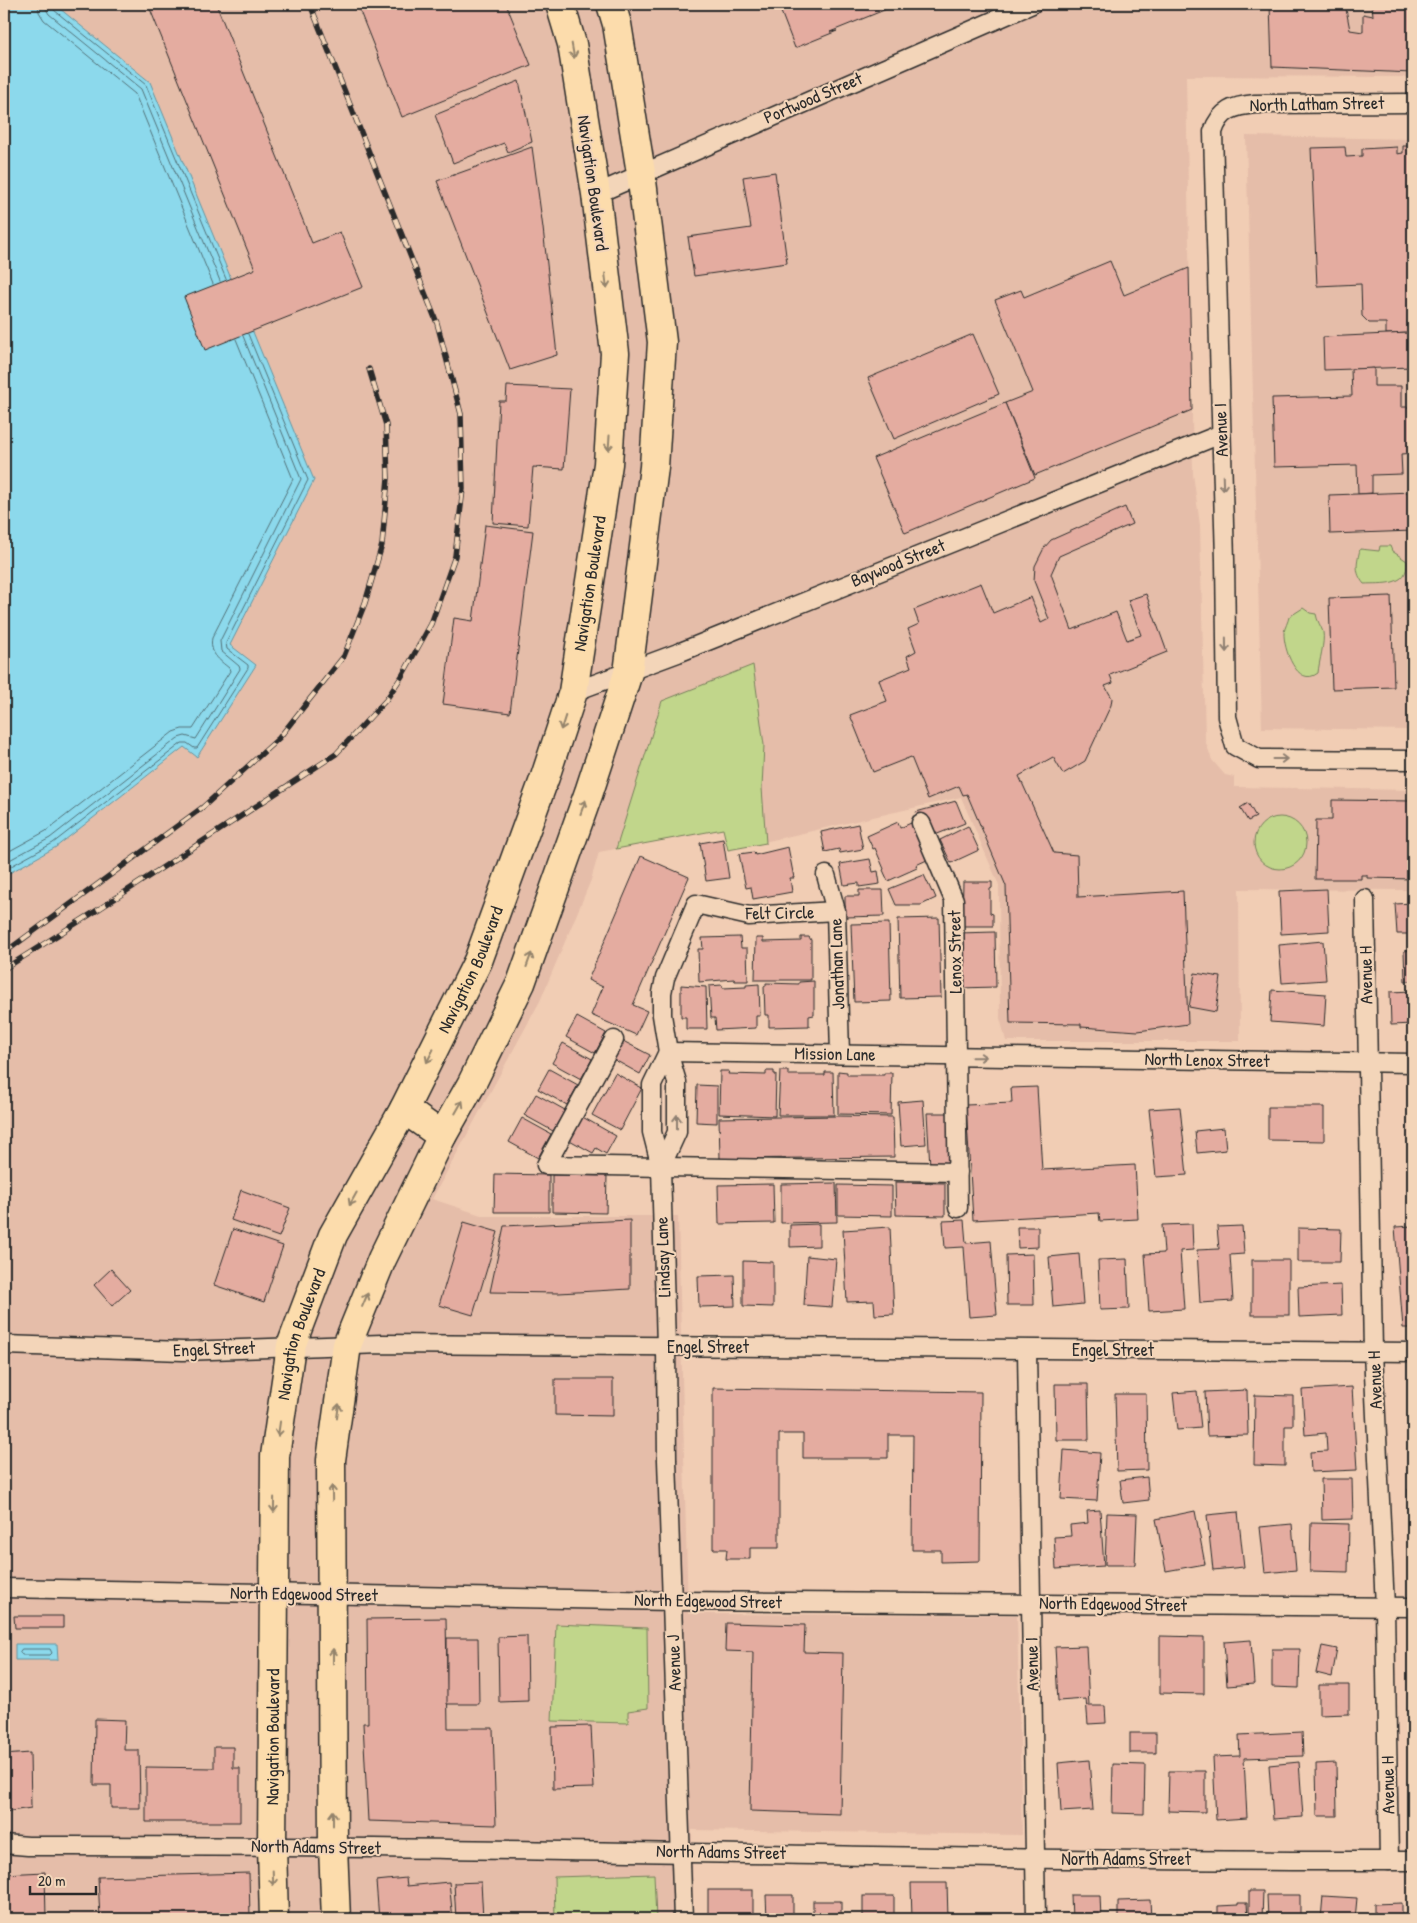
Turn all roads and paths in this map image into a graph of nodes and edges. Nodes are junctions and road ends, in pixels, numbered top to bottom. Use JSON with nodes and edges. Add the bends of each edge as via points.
{"nodes":[{"id":1,"x":560,"y":4,"type":"edge"},
{"id":2,"x":611,"y":4,"type":"edge"},
{"id":3,"x":1032,"y":4,"type":"edge"},
{"id":4,"x":1413,"y":103,"type":"edge"},
{"id":5,"x":1222,"y":115,"type":"joint"},
{"id":6,"x":641,"y":173,"type":"junction"},
{"id":7,"x":596,"y":194,"type":"junction"},
{"id":8,"x":1222,"y":434,"type":"junction"},
{"id":9,"x":628,"y":672,"type":"junction"},
{"id":10,"x":573,"y":692,"type":"junction"},
{"id":11,"x":1413,"y":760,"type":"edge"},
{"id":12,"x":921,"y":824,"type":"dead end"},
{"id":13,"x":826,"y":875,"type":"dead end"},
{"id":14,"x":1365,"y":899,"type":"dead end"},
{"id":15,"x":696,"y":904,"type":"joint"},
{"id":16,"x":836,"y":911,"type":"junction"},
{"id":17,"x":614,"y":1040,"type":"dead end"},
{"id":18,"x":668,"y":1052,"type":"junction"},
{"id":19,"x":840,"y":1054,"type":"junction"},
{"id":20,"x":956,"y":1057,"type":"junction"},
{"id":21,"x":1002,"y":1057,"type":"joint"},
{"id":22,"x":1367,"y":1063,"type":"junction"},
{"id":23,"x":1413,"y":1063,"type":"edge"},
{"id":24,"x":404,"y":1109,"type":"junction"},
{"id":25,"x":442,"y":1136,"type":"junction"},
{"id":26,"x":661,"y":1167,"type":"junction"},
{"id":27,"x":958,"y":1172,"type":"junction"},
{"id":28,"x":958,"y":1208,"type":"dead end"},
{"id":29,"x":4,"y":1345,"type":"edge"},
{"id":30,"x":347,"y":1345,"type":"junction"},
{"id":31,"x":291,"y":1346,"type":"junction"},
{"id":32,"x":666,"y":1347,"type":"junction"},
{"id":33,"x":1027,"y":1350,"type":"junction"},
{"id":34,"x":1373,"y":1352,"type":"junction"},
{"id":35,"x":1413,"y":1352,"type":"edge"},
{"id":36,"x":4,"y":1588,"type":"edge"},
{"id":37,"x":273,"y":1592,"type":"junction"},
{"id":38,"x":332,"y":1594,"type":"junction"},
{"id":39,"x":672,"y":1601,"type":"junction"},
{"id":40,"x":1031,"y":1604,"type":"junction"},
{"id":41,"x":1385,"y":1607,"type":"junction"},
{"id":42,"x":1413,"y":1607,"type":"edge"},
{"id":43,"x":4,"y":1844,"type":"edge"},
{"id":44,"x":272,"y":1846,"type":"junction"},
{"id":45,"x":333,"y":1847,"type":"junction"},
{"id":46,"x":682,"y":1852,"type":"junction"},
{"id":47,"x":1034,"y":1859,"type":"junction"},
{"id":48,"x":1389,"y":1861,"type":"junction"},
{"id":49,"x":1413,"y":1861,"type":"edge"},
{"id":50,"x":274,"y":1919,"type":"edge"},
{"id":51,"x":336,"y":1919,"type":"edge"},
{"id":52,"x":683,"y":1919,"type":"edge"},
{"id":53,"x":1036,"y":1919,"type":"edge"}],
"edges":[{"from":1,"to":7,"type":"main road","name":"Navigation Boulevard","one_way":true,"via":[[572,44]]},
{"from":2,"to":6,"type":"main road"},
{"from":3,"to":6,"type":"street","name":"Portwood Street"},
{"from":4,"to":5,"type":"street","name":"North Latham Street","via":[[1255,104],[1238,106]]},
{"from":5,"to":8,"type":"street","name":"Avenue I","via":[[1213,132]]},
{"from":6,"to":7,"type":"street","name":"Portwood Street"},
{"from":6,"to":9,"type":"main road","via":[[662,342],[654,467]]},
{"from":7,"to":10,"type":"main road","name":"Navigation Boulevard","one_way":true,"via":[[615,353],[608,464]]},
{"from":8,"to":9,"type":"street","name":"Baywood Street"},
{"from":8,"to":11,"type":"street","name":"Avenue I","one_way":true,"via":[[1227,717],[1234,746],[1259,759]]},
{"from":9,"to":10,"type":"street","name":"Baywood Street"},
{"from":25,"to":9,"type":"main road","one_way":true,"via":[[521,983]]},
{"from":10,"to":24,"type":"main road","name":"Navigation Boulevard","one_way":true,"via":[[478,960]]},
{"from":12,"to":20,"type":"street","name":"Lenox Street","via":[[954,900]]},
{"from":13,"to":16,"type":"street","name":"Jonathan Lane"},
{"from":14,"to":22,"type":"street","name":"Avenue H"},
{"from":15,"to":16,"type":"street","name":"Felt Circle","via":[[749,916]]},
{"from":15,"to":18,"type":"street","name":"Lindsay Lane","via":[[663,986],[662,1015]]},
{"from":16,"to":19,"type":"street","name":"Jonathan Lane"},
{"from":17,"to":26,"type":"street","via":[[546,1165]]},
{"from":18,"to":19,"type":"street","name":"Mission Lane"},
{"from":26,"to":18,"type":"street","name":"Lindsay Lane","one_way":true,"via":[[677,1132],[677,1082]]},
{"from":18,"to":26,"type":"street","name":"Lindsay Lane","via":[[652,1085],[652,1132]]},
{"from":19,"to":20,"type":"street","name":"Mission Lane"},
{"from":20,"to":21,"type":"street","name":"Mission Lane","one_way":true},
{"from":20,"to":27,"type":"street"},
{"from":21,"to":22,"type":"street","name":"North Lenox Street"},
{"from":22,"to":23,"type":"street","name":"North Lenox Street"},
{"from":22,"to":34,"type":"street","name":"Avenue H"},
{"from":24,"to":25,"type":"main road"},
{"from":24,"to":31,"type":"main road","name":"Navigation Boulevard","one_way":true,"via":[[334,1235]]},
{"from":30,"to":25,"type":"main road","one_way":true,"via":[[382,1259]]},
{"from":26,"to":27,"type":"street"},
{"from":26,"to":32,"type":"street","name":"Lindsay Lane"},
{"from":27,"to":28,"type":"street"},
{"from":29,"to":31,"type":"street","name":"Engel Street","via":[[183,1351]]},
{"from":30,"to":31,"type":"street","name":"Engel Street"},
{"from":30,"to":32,"type":"street","name":"Engel Street"},
{"from":38,"to":30,"type":"main road","one_way":true,"via":[[331,1460]]},
{"from":31,"to":37,"type":"main road","name":"Navigation Boulevard","one_way":true,"via":[[275,1456]]},
{"from":32,"to":33,"type":"street","name":"Engel Street"},
{"from":32,"to":39,"type":"street","name":"Avenue J"},
{"from":33,"to":34,"type":"street","name":"Engel Street"},
{"from":33,"to":40,"type":"street","name":"Avenue I"},
{"from":34,"to":35,"type":"street","name":"Engel Street"},
{"from":34,"to":41,"type":"street","name":"Avenue H"},
{"from":36,"to":37,"type":"street","name":"North Edgewood Street"},
{"from":37,"to":38,"type":"street","name":"North Edgewood Street"},
{"from":37,"to":44,"type":"main road","name":"Navigation Boulevard"},
{"from":38,"to":39,"type":"street","name":"North Edgewood Street"},
{"from":45,"to":38,"type":"main road","one_way":true},
{"from":39,"to":40,"type":"street","name":"North Edgewood Street"},
{"from":39,"to":46,"type":"street","name":"Avenue J"},
{"from":40,"to":41,"type":"street","name":"North Edgewood Street"},
{"from":40,"to":47,"type":"street","name":"Avenue I"},
{"from":41,"to":42,"type":"street","name":"North Edgewood Street"},
{"from":41,"to":48,"type":"street","name":"Avenue H"},
{"from":43,"to":44,"type":"street","name":"North Adams Street"},
{"from":44,"to":45,"type":"street","name":"North Adams Street"},
{"from":44,"to":50,"type":"main road","name":"Navigation Boulevard","one_way":true},
{"from":45,"to":46,"type":"street","name":"North Adams Street"},
{"from":45,"to":51,"type":"main road"},
{"from":46,"to":47,"type":"street","name":"North Adams Street"},
{"from":46,"to":52,"type":"street","name":"Avenue J"},
{"from":47,"to":48,"type":"street","name":"North Adams Street"},
{"from":47,"to":53,"type":"street","name":"Avenue I"},
{"from":48,"to":49,"type":"street","name":"North Adams Street"}]}
